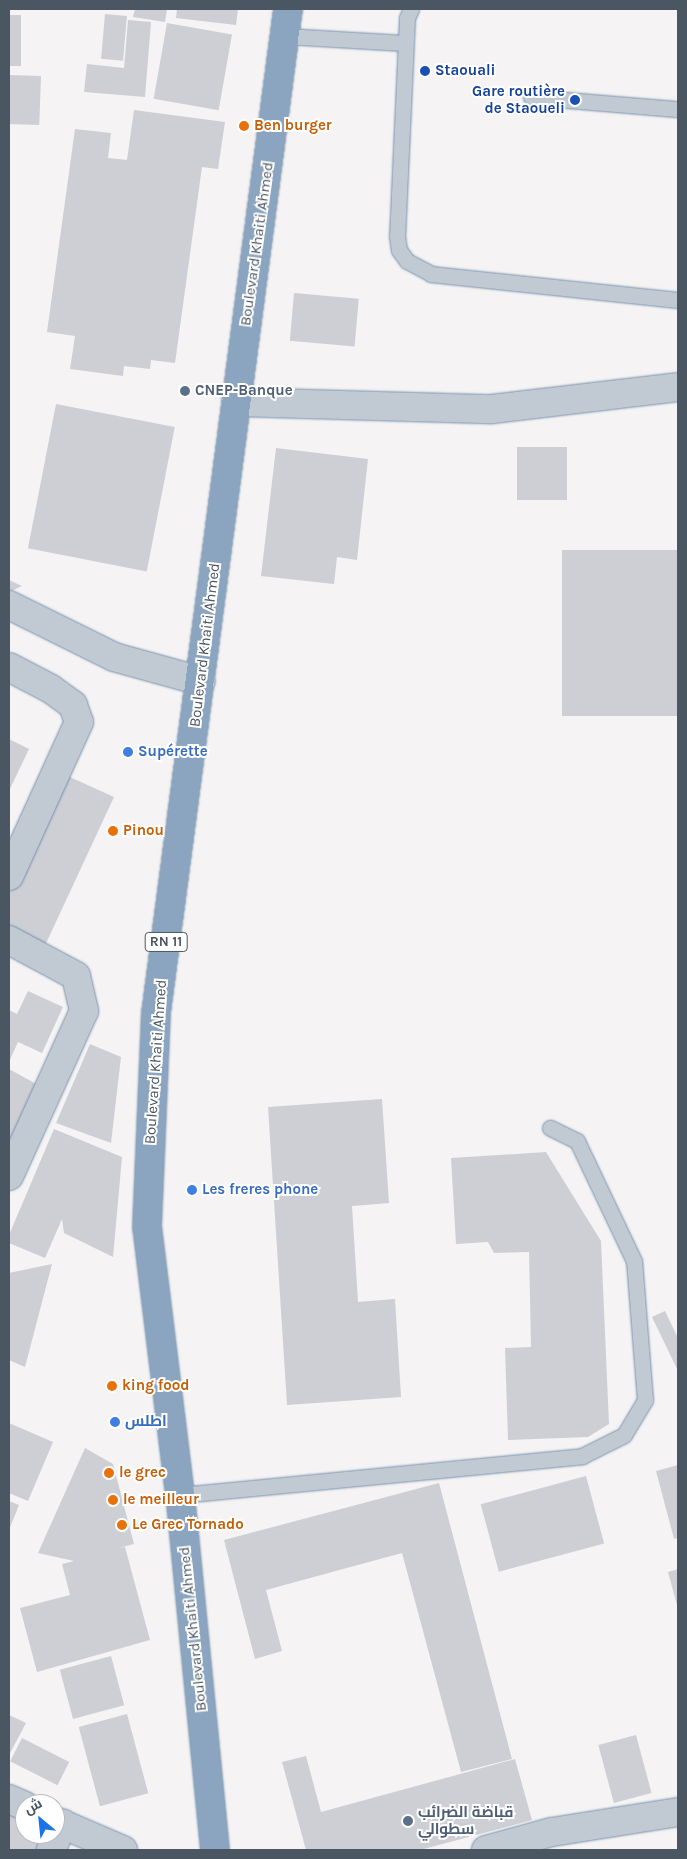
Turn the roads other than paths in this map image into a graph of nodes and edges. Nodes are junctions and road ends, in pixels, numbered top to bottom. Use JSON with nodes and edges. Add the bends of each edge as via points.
{"nodes":[{"id":1,"x":288,"y":9,"type":"edge"},
{"id":2,"x":411,"y":9,"type":"edge"},
{"id":3,"x":284,"y":36,"type":"junction"},
{"id":4,"x":405,"y":43,"type":"junction"},
{"id":5,"x":531,"y":97,"type":"dead end"},
{"id":6,"x":678,"y":109,"type":"edge"},
{"id":7,"x":678,"y":300,"type":"edge"},
{"id":8,"x":678,"y":387,"type":"edge"},
{"id":9,"x":236,"y":402,"type":"junction"},
{"id":10,"x":9,"y":605,"type":"edge"},
{"id":11,"x":9,"y":667,"type":"edge"},
{"id":12,"x":201,"y":682,"type":"junction"},
{"id":13,"x":9,"y":876,"type":"edge"},
{"id":14,"x":9,"y":940,"type":"edge"},
{"id":15,"x":550,"y":1128,"type":"dead end"},
{"id":16,"x":9,"y":1176,"type":"edge"},
{"id":17,"x":180,"y":1494,"type":"junction"},
{"id":18,"x":678,"y":1812,"type":"edge"},
{"id":19,"x":65,"y":1825,"type":"edge"},
{"id":20,"x":555,"y":1841,"type":"edge"},
{"id":21,"x":123,"y":1850,"type":"edge"},
{"id":22,"x":215,"y":1850,"type":"edge"},
{"id":23,"x":486,"y":1850,"type":"edge"}],
"edges":[{"from":1,"to":3,"type":"highway","name":"Boulevard Khaiti Ahmed","number":"RN 11"},
{"from":2,"to":4,"type":"lane","via":[[406,18]]},
{"from":3,"to":4,"type":"lane"},
{"from":3,"to":9,"type":"highway","name":"Boulevard Khaiti Ahmed","number":"RN 11"},
{"from":4,"to":7,"type":"lane","via":[[396,236],[399,250],[407,261],[431,274]]},
{"from":5,"to":6,"type":"lane"},
{"from":8,"to":9,"type":"street","via":[[492,409]]},
{"from":9,"to":12,"type":"highway","name":"Boulevard Khaiti Ahmed","number":"RN 11"},
{"from":10,"to":12,"type":"street","via":[[114,657]]},
{"from":11,"to":13,"type":"street","via":[[51,689],[73,706],[79,722]]},
{"from":12,"to":17,"type":"highway","name":"Boulevard Khaiti Ahmed","number":"RN 11","via":[[156,1013],[147,1227]]},
{"from":14,"to":16,"type":"street","via":[[76,976],[84,1011]]},
{"from":15,"to":17,"type":"lane","via":[[577,1141],[634,1261],[645,1400],[624,1435],[582,1456]]},
{"from":17,"to":22,"type":"highway","name":"Boulevard Khaiti Ahmed","number":"RN 11"},
{"from":18,"to":20,"type":"street"},
{"from":19,"to":21,"type":"street"},
{"from":20,"to":23,"type":"street"}]}
